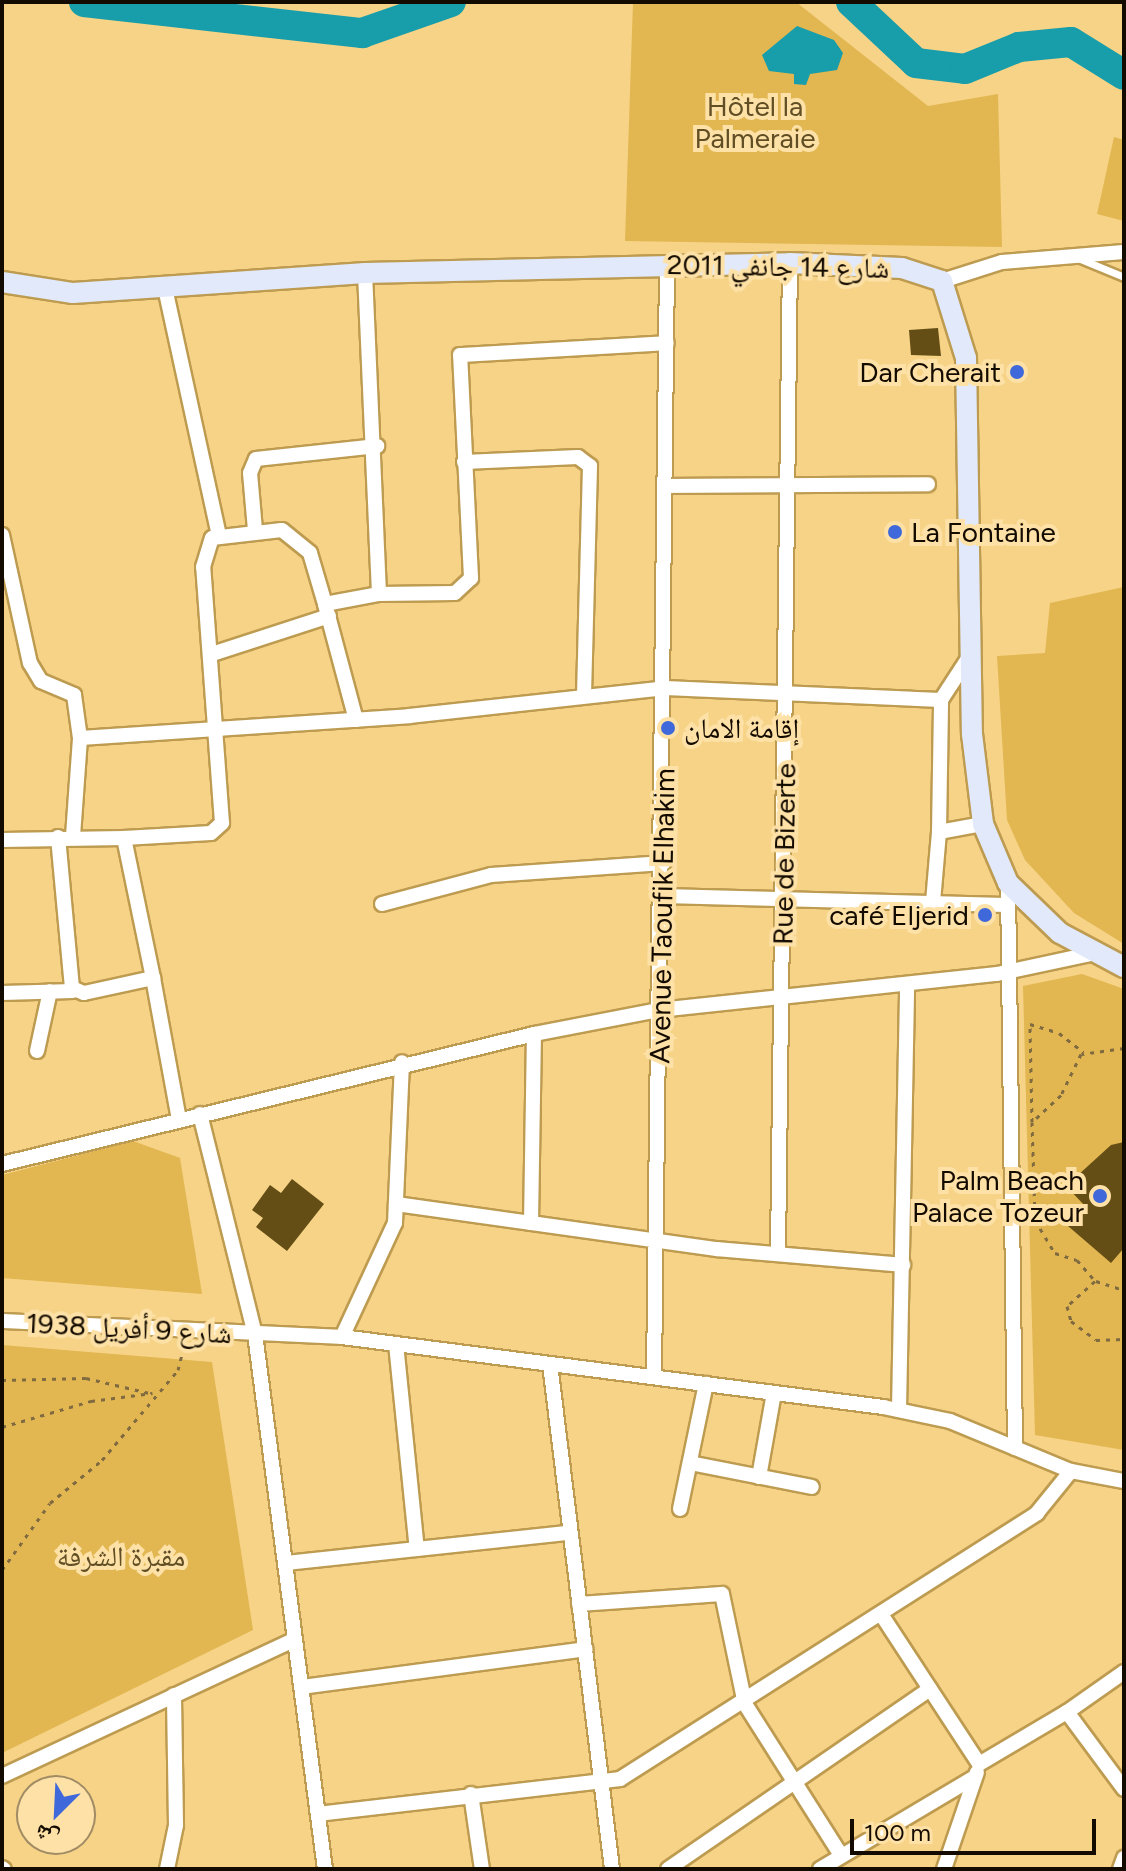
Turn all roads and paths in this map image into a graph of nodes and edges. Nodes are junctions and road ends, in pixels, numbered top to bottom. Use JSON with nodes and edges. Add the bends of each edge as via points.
{"nodes":[{"id":1,"x":1124,"y":252,"type":"edge"},
{"id":2,"x":1074,"y":256,"type":"junction"},
{"id":3,"x":667,"y":263,"type":"junction"},
{"id":4,"x":790,"y":263,"type":"junction"},
{"id":5,"x":365,"y":273,"type":"junction"},
{"id":6,"x":1124,"y":277,"type":"edge"},
{"id":7,"x":942,"y":281,"type":"junction"},
{"id":8,"x":8,"y":287,"type":"edge"},
{"id":9,"x":165,"y":288,"type":"junction"},
{"id":10,"x":667,"y":343,"type":"junction"},
{"id":11,"x":377,"y":446,"type":"junction"},
{"id":12,"x":464,"y":462,"type":"junction"},
{"id":13,"x":787,"y":484,"type":"junction"},
{"id":14,"x":928,"y":484,"type":"dead end"},
{"id":15,"x":668,"y":486,"type":"junction"},
{"id":16,"x":255,"y":530,"type":"junction"},
{"id":17,"x":2,"y":535,"type":"edge"},
{"id":18,"x":219,"y":536,"type":"junction"},
{"id":19,"x":5,"y":561,"type":"edge"},
{"id":20,"x":379,"y":594,"type":"junction"},
{"id":21,"x":327,"y":610,"type":"junction"},
{"id":22,"x":212,"y":654,"type":"junction"},
{"id":23,"x":971,"y":654,"type":"junction"},
{"id":24,"x":665,"y":688,"type":"junction"},
{"id":25,"x":786,"y":690,"type":"junction"},
{"id":26,"x":584,"y":695,"type":"junction"},
{"id":27,"x":941,"y":700,"type":"junction"},
{"id":28,"x":356,"y":720,"type":"junction"},
{"id":29,"x":213,"y":725,"type":"junction"},
{"id":30,"x":80,"y":738,"type":"junction"},
{"id":31,"x":983,"y":824,"type":"junction"},
{"id":32,"x":939,"y":832,"type":"junction"},
{"id":33,"x":65,"y":837,"type":"junction"},
{"id":34,"x":124,"y":838,"type":"junction"},
{"id":35,"x":2,"y":840,"type":"edge"},
{"id":36,"x":664,"y":863,"type":"junction"},
{"id":37,"x":1008,"y":883,"type":"junction"},
{"id":38,"x":661,"y":896,"type":"junction"},
{"id":39,"x":785,"y":900,"type":"junction"},
{"id":40,"x":933,"y":902,"type":"junction"},
{"id":41,"x":382,"y":904,"type":"dead end"},
{"id":42,"x":1008,"y":905,"type":"junction"},
{"id":43,"x":1090,"y":954,"type":"junction"},
{"id":44,"x":1124,"y":967,"type":"edge"},
{"id":45,"x":1008,"y":970,"type":"junction"},
{"id":46,"x":153,"y":978,"type":"junction"},
{"id":47,"x":907,"y":985,"type":"junction"},
{"id":48,"x":50,"y":991,"type":"junction"},
{"id":49,"x":73,"y":991,"type":"junction"},
{"id":50,"x":2,"y":993,"type":"edge"},
{"id":51,"x":781,"y":996,"type":"junction"},
{"id":52,"x":659,"y":1010,"type":"junction"},
{"id":53,"x":534,"y":1034,"type":"junction"},
{"id":54,"x":1124,"y":1048,"type":"edge"},
{"id":55,"x":37,"y":1051,"type":"dead end"},
{"id":56,"x":1083,"y":1052,"type":"dead end"},
{"id":57,"x":402,"y":1062,"type":"junction"},
{"id":58,"x":200,"y":1114,"type":"junction"},
{"id":59,"x":179,"y":1119,"type":"junction"},
{"id":60,"x":1032,"y":1122,"type":"junction"},
{"id":61,"x":2,"y":1164,"type":"edge"},
{"id":62,"x":396,"y":1204,"type":"junction"},
{"id":63,"x":531,"y":1223,"type":"junction"},
{"id":64,"x":655,"y":1240,"type":"junction"},
{"id":65,"x":778,"y":1254,"type":"junction"},
{"id":66,"x":903,"y":1265,"type":"junction"},
{"id":67,"x":1095,"y":1281,"type":"junction"},
{"id":68,"x":1123,"y":1289,"type":"edge"},
{"id":69,"x":1124,"y":1305,"type":"edge"},
{"id":70,"x":2,"y":1321,"type":"edge"},
{"id":71,"x":188,"y":1331,"type":"junction"},
{"id":72,"x":255,"y":1334,"type":"junction"},
{"id":73,"x":342,"y":1337,"type":"junction"},
{"id":74,"x":1124,"y":1339,"type":"edge"},
{"id":75,"x":396,"y":1344,"type":"junction"},
{"id":76,"x":550,"y":1364,"type":"junction"},
{"id":77,"x":654,"y":1377,"type":"junction"},
{"id":78,"x":2,"y":1380,"type":"edge"},
{"id":79,"x":706,"y":1384,"type":"junction"},
{"id":80,"x":152,"y":1393,"type":"junction"},
{"id":81,"x":774,"y":1393,"type":"junction"},
{"id":82,"x":899,"y":1410,"type":"junction"},
{"id":83,"x":2,"y":1427,"type":"edge"},
{"id":84,"x":1015,"y":1448,"type":"junction"},
{"id":85,"x":690,"y":1463,"type":"junction"},
{"id":86,"x":1071,"y":1471,"type":"junction"},
{"id":87,"x":759,"y":1477,"type":"junction"},
{"id":88,"x":1124,"y":1481,"type":"edge"},
{"id":89,"x":812,"y":1487,"type":"dead end"},
{"id":90,"x":680,"y":1509,"type":"dead end"},
{"id":91,"x":566,"y":1533,"type":"junction"},
{"id":92,"x":417,"y":1549,"type":"junction"},
{"id":93,"x":286,"y":1563,"type":"junction"},
{"id":94,"x":2,"y":1570,"type":"edge"},
{"id":95,"x":579,"y":1604,"type":"junction"},
{"id":96,"x":881,"y":1614,"type":"junction"},
{"id":97,"x":294,"y":1640,"type":"junction"},
{"id":98,"x":585,"y":1649,"type":"junction"},
{"id":99,"x":1124,"y":1672,"type":"edge"},
{"id":100,"x":302,"y":1687,"type":"junction"},
{"id":101,"x":930,"y":1689,"type":"junction"},
{"id":102,"x":174,"y":1695,"type":"junction"},
{"id":103,"x":745,"y":1704,"type":"junction"},
{"id":104,"x":1067,"y":1712,"type":"junction"},
{"id":105,"x":977,"y":1770,"type":"junction"},
{"id":106,"x":2,"y":1776,"type":"edge"},
{"id":107,"x":601,"y":1782,"type":"junction"},
{"id":108,"x":797,"y":1784,"type":"junction"},
{"id":109,"x":1124,"y":1789,"type":"edge"},
{"id":110,"x":471,"y":1794,"type":"junction"},
{"id":111,"x":318,"y":1814,"type":"junction"},
{"id":112,"x":841,"y":1855,"type":"junction"},
{"id":113,"x":1124,"y":1858,"type":"edge"},
{"id":114,"x":167,"y":1869,"type":"edge"},
{"id":115,"x":325,"y":1869,"type":"edge"},
{"id":116,"x":482,"y":1869,"type":"edge"},
{"id":117,"x":612,"y":1869,"type":"edge"},
{"id":118,"x":668,"y":1869,"type":"edge"},
{"id":119,"x":820,"y":1869,"type":"edge"},
{"id":120,"x":944,"y":1869,"type":"edge"},
{"id":121,"x":1120,"y":1869,"type":"edge"}],
"edges":[{"from":1,"to":2,"type":"street"},
{"from":2,"to":6,"type":"lane"},
{"from":2,"to":7,"type":"street","via":[[1002,262]]},
{"from":3,"to":4,"type":"main road","name":"شارع 14 جانفي 2011"},
{"from":3,"to":5,"type":"main road","name":"شارع 14 جانفي 2011"},
{"from":3,"to":10,"type":"street","name":"Avenue Taoufik Elhakim"},
{"from":4,"to":7,"type":"main road","name":"شارع 14 جانفي 2011","via":[[902,268]]},
{"from":4,"to":13,"type":"street","name":"Rue de Bizerte"},
{"from":5,"to":9,"type":"main road","name":"شارع 14 جانفي 2011"},
{"from":5,"to":11,"type":"street"},
{"from":7,"to":23,"type":"main road","via":[[966,358]]},
{"from":8,"to":9,"type":"main road","name":"شارع 14 جانفي 2011"},
{"from":9,"to":18,"type":"street"},
{"from":10,"to":12,"type":"street","via":[[460,355]]},
{"from":10,"to":15,"type":"street","name":"Avenue Taoufik Elhakim"},
{"from":11,"to":16,"type":"street","via":[[256,459],[250,473]]},
{"from":11,"to":20,"type":"street"},
{"from":12,"to":20,"type":"street","via":[[467,585],[448,595]]},
{"from":12,"to":26,"type":"street","via":[[578,457],[590,466]]},
{"from":13,"to":14,"type":"street"},
{"from":13,"to":15,"type":"street"},
{"from":13,"to":25,"type":"street","name":"Rue de Bizerte"},
{"from":15,"to":24,"type":"street","name":"Avenue Taoufik Elhakim"},
{"from":16,"to":18,"type":"street"},
{"from":16,"to":21,"type":"street","via":[[282,530],[306,548]]},
{"from":17,"to":19,"type":"street"},
{"from":18,"to":22,"type":"street","via":[[204,553]]},
{"from":19,"to":30,"type":"street","via":[[30,663],[41,681],[74,695]]},
{"from":20,"to":21,"type":"street"},
{"from":21,"to":22,"type":"street"},
{"from":21,"to":28,"type":"street"},
{"from":22,"to":29,"type":"street"},
{"from":23,"to":27,"type":"street"},
{"from":23,"to":31,"type":"main road"},
{"from":24,"to":25,"type":"street"},
{"from":24,"to":26,"type":"street"},
{"from":24,"to":36,"type":"street","name":"Avenue Taoufik Elhakim"},
{"from":25,"to":27,"type":"street"},
{"from":25,"to":39,"type":"street","name":"Rue de Bizerte"},
{"from":26,"to":28,"type":"street"},
{"from":27,"to":32,"type":"street"},
{"from":28,"to":29,"type":"street"},
{"from":29,"to":30,"type":"street"},
{"from":29,"to":34,"type":"street","via":[[218,831]]},
{"from":30,"to":33,"type":"street"},
{"from":31,"to":32,"type":"street"},
{"from":31,"to":37,"type":"main road"},
{"from":32,"to":40,"type":"street"},
{"from":33,"to":34,"type":"street"},
{"from":33,"to":35,"type":"street"},
{"from":33,"to":49,"type":"street"},
{"from":34,"to":46,"type":"street"},
{"from":36,"to":38,"type":"street","name":"Avenue Taoufik Elhakim"},
{"from":36,"to":41,"type":"street","via":[[491,875]]},
{"from":37,"to":42,"type":"street"},
{"from":37,"to":43,"type":"main road"},
{"from":38,"to":39,"type":"street"},
{"from":38,"to":52,"type":"street","name":"Avenue Taoufik Elhakim"},
{"from":39,"to":40,"type":"street"},
{"from":39,"to":51,"type":"street","name":"Rue de Bizerte"},
{"from":40,"to":42,"type":"street"},
{"from":42,"to":45,"type":"street"},
{"from":43,"to":44,"type":"main road"},
{"from":43,"to":45,"type":"street"},
{"from":45,"to":47,"type":"street"},
{"from":45,"to":84,"type":"street"},
{"from":46,"to":49,"type":"street"},
{"from":46,"to":59,"type":"street"},
{"from":47,"to":51,"type":"street"},
{"from":47,"to":66,"type":"street"},
{"from":48,"to":49,"type":"street"},
{"from":48,"to":50,"type":"street"},
{"from":48,"to":55,"type":"street"},
{"from":51,"to":52,"type":"street"},
{"from":51,"to":65,"type":"street","name":"Rue de Bizerte"},
{"from":52,"to":53,"type":"street"},
{"from":52,"to":64,"type":"street","name":"Avenue Taoufik Elhakim"},
{"from":53,"to":57,"type":"street"},
{"from":53,"to":63,"type":"street"},
{"from":54,"to":60,"type":"path","via":[[1081,1054],[1061,1095]]},
{"from":56,"to":60,"type":"path","via":[[1059,1033],[1030,1024]]},
{"from":57,"to":58,"type":"street"},
{"from":57,"to":62,"type":"street"},
{"from":58,"to":59,"type":"street"},
{"from":58,"to":72,"type":"street"},
{"from":59,"to":61,"type":"street"},
{"from":60,"to":67,"type":"path","via":[[1035,1220],[1055,1253],[1077,1260]]},
{"from":62,"to":63,"type":"street"},
{"from":62,"to":73,"type":"street","via":[[395,1223]]},
{"from":63,"to":64,"type":"street"},
{"from":64,"to":65,"type":"street"},
{"from":64,"to":77,"type":"street","name":"Avenue Taoufik Elhakim"},
{"from":65,"to":66,"type":"street"},
{"from":66,"to":82,"type":"street"},
{"from":67,"to":68,"type":"path"},
{"from":67,"to":74,"type":"path","via":[[1067,1306],[1071,1321],[1096,1340]]},
{"from":68,"to":69,"type":"path"},
{"from":70,"to":71,"type":"street","name":"شارع 9 أفريل 1938"},
{"from":71,"to":72,"type":"street","name":"شارع 9 أفريل 1938"},
{"from":71,"to":80,"type":"path","via":[[178,1370]]},
{"from":72,"to":73,"type":"street","name":"شارع 9 أفريل 1938"},
{"from":72,"to":93,"type":"street"},
{"from":73,"to":75,"type":"street","name":"شارع 9 أفريل 1938"},
{"from":75,"to":76,"type":"street","name":"شارع 9 أفريل 1938"},
{"from":75,"to":92,"type":"street"},
{"from":76,"to":77,"type":"street","name":"شارع 9 أفريل 1938"},
{"from":76,"to":91,"type":"street"},
{"from":77,"to":79,"type":"street","name":"شارع 9 أفريل 1938"},
{"from":78,"to":80,"type":"path","via":[[86,1378]]},
{"from":79,"to":81,"type":"street","name":"شارع 9 أفريل 1938"},
{"from":79,"to":85,"type":"street"},
{"from":80,"to":83,"type":"path","via":[[91,1401]]},
{"from":80,"to":94,"type":"path","via":[[102,1460],[50,1503]]},
{"from":81,"to":82,"type":"street","name":"شارع 9 أفريل 1938"},
{"from":81,"to":87,"type":"street"},
{"from":82,"to":84,"type":"street","name":"شارع 9 أفريل 1938"},
{"from":84,"to":86,"type":"street","name":"شارع 9 أفريل 1938"},
{"from":85,"to":87,"type":"street"},
{"from":85,"to":90,"type":"street"},
{"from":86,"to":88,"type":"street","name":"شارع 9 أفريل 1938"},
{"from":86,"to":96,"type":"street","via":[[1037,1513]]},
{"from":87,"to":89,"type":"street"},
{"from":91,"to":92,"type":"street"},
{"from":91,"to":95,"type":"street"},
{"from":92,"to":93,"type":"street"},
{"from":93,"to":97,"type":"street"},
{"from":95,"to":98,"type":"street"},
{"from":95,"to":103,"type":"street","via":[[722,1594]]},
{"from":96,"to":101,"type":"street"},
{"from":96,"to":103,"type":"street"},
{"from":97,"to":100,"type":"street"},
{"from":97,"to":102,"type":"street"},
{"from":98,"to":100,"type":"street"},
{"from":98,"to":107,"type":"street"},
{"from":99,"to":104,"type":"street"},
{"from":100,"to":111,"type":"street"},
{"from":101,"to":105,"type":"street"},
{"from":101,"to":108,"type":"street"},
{"from":102,"to":106,"type":"street"},
{"from":102,"to":114,"type":"street","via":[[176,1825]]},
{"from":103,"to":107,"type":"street","via":[[644,1768]]},
{"from":103,"to":108,"type":"street"},
{"from":104,"to":105,"type":"street"},
{"from":104,"to":109,"type":"street"},
{"from":105,"to":112,"type":"street"},
{"from":105,"to":120,"type":"street"},
{"from":107,"to":110,"type":"street"},
{"from":107,"to":117,"type":"street"},
{"from":108,"to":112,"type":"street"},
{"from":108,"to":118,"type":"street"},
{"from":110,"to":111,"type":"street"},
{"from":110,"to":116,"type":"street"},
{"from":111,"to":115,"type":"street"},
{"from":112,"to":119,"type":"street"},
{"from":113,"to":121,"type":"street"}]}
